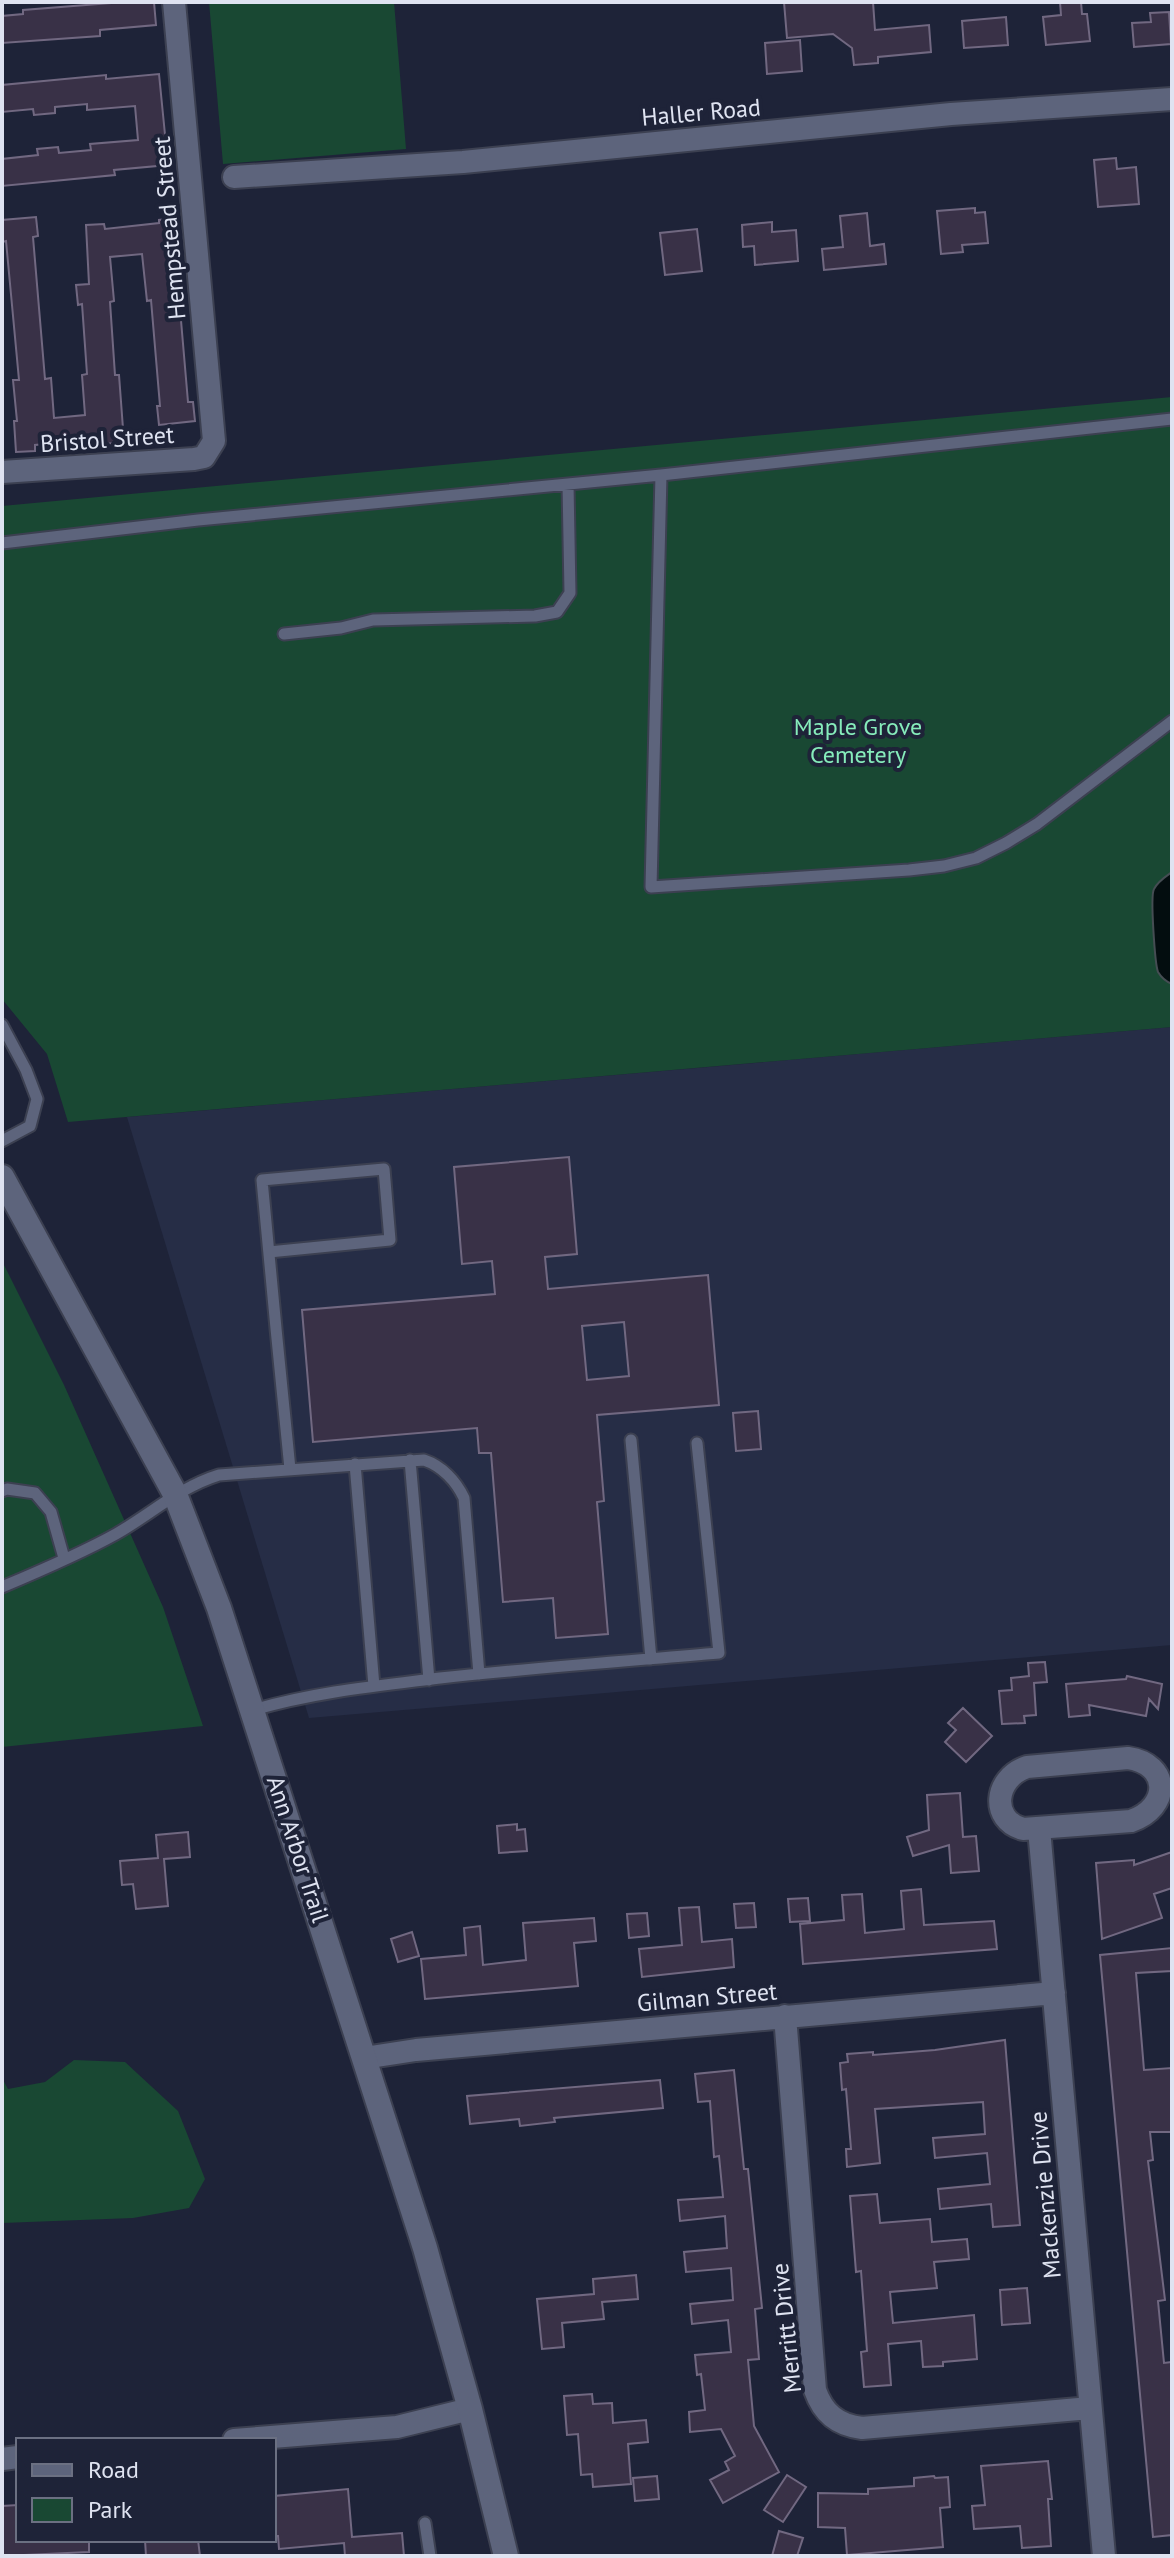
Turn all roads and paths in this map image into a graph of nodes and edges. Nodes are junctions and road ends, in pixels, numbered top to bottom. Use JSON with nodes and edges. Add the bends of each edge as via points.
{"nodes":[{"id":1,"x":174,"y":2,"type":"edge"},
{"id":2,"x":1172,"y":99,"type":"edge"},
{"id":3,"x":234,"y":177,"type":"dead end"},
{"id":4,"x":1172,"y":419,"type":"edge"},
{"id":5,"x":210,"y":448,"type":"joint"},
{"id":6,"x":2,"y":472,"type":"edge"},
{"id":7,"x":661,"y":475,"type":"junction"},
{"id":8,"x":568,"y":484,"type":"junction"},
{"id":9,"x":2,"y":543,"type":"edge"},
{"id":10,"x":284,"y":634,"type":"dead end"},
{"id":11,"x":1172,"y":721,"type":"edge"},
{"id":12,"x":2,"y":1025,"type":"edge"},
{"id":13,"x":2,"y":1141,"type":"edge"},
{"id":14,"x":2,"y":1177,"type":"edge"},
{"id":15,"x":269,"y":1252,"type":"junction"},
{"id":16,"x":631,"y":1440,"type":"dead end"},
{"id":17,"x":697,"y":1443,"type":"dead end"},
{"id":18,"x":410,"y":1460,"type":"junction"},
{"id":19,"x":355,"y":1464,"type":"junction"},
{"id":20,"x":290,"y":1469,"type":"junction"},
{"id":21,"x":2,"y":1491,"type":"edge"},
{"id":22,"x":175,"y":1494,"type":"junction"},
{"id":23,"x":64,"y":1558,"type":"junction"},
{"id":24,"x":2,"y":1587,"type":"edge"},
{"id":25,"x":651,"y":1659,"type":"junction"},
{"id":26,"x":479,"y":1674,"type":"junction"},
{"id":27,"x":429,"y":1680,"type":"junction"},
{"id":28,"x":374,"y":1686,"type":"junction"},
{"id":29,"x":253,"y":1710,"type":"junction"},
{"id":30,"x":1039,"y":1829,"type":"junction"},
{"id":31,"x":1054,"y":1993,"type":"junction"},
{"id":32,"x":785,"y":2016,"type":"junction"},
{"id":33,"x":364,"y":2058,"type":"junction"},
{"id":34,"x":1090,"y":2408,"type":"junction"},
{"id":35,"x":470,"y":2409,"type":"junction"},
{"id":36,"x":259,"y":2438,"type":"edge"},
{"id":37,"x":425,"y":2523,"type":"dead end"},
{"id":38,"x":430,"y":2556,"type":"edge"},
{"id":39,"x":506,"y":2556,"type":"edge"},
{"id":40,"x":1104,"y":2556,"type":"edge"}],
"edges":[{"from":1,"to":5,"type":"street","name":"Hempstead Street","via":[[214,441]]},
{"from":2,"to":3,"type":"street","name":"Haller Road","via":[[951,114],[463,162]]},
{"from":4,"to":7,"type":"lane"},
{"from":5,"to":6,"type":"street","name":"Bristol Street","via":[[204,457],[194,459]]},
{"from":7,"to":8,"type":"lane"},
{"from":7,"to":11,"type":"lane","via":[[651,887],[909,870],[976,858],[1037,824]]},
{"from":8,"to":9,"type":"lane"},
{"from":8,"to":10,"type":"lane","via":[[570,593],[557,612],[373,620]]},
{"from":12,"to":13,"type":"lane","via":[[37,1099],[30,1126]]},
{"from":14,"to":22,"type":"street","name":"Ann Arbor Trail"},
{"from":15,"to":15,"type":"lane","via":[[390,1240],[384,1169],[262,1180]]},
{"from":15,"to":20,"type":"lane"},
{"from":16,"to":25,"type":"lane"},
{"from":17,"to":25,"type":"lane","via":[[719,1653]]},
{"from":18,"to":19,"type":"lane"},
{"from":18,"to":26,"type":"lane","via":[[434,1463],[464,1498]]},
{"from":18,"to":27,"type":"lane"},
{"from":19,"to":20,"type":"lane"},
{"from":19,"to":28,"type":"lane"},
{"from":20,"to":22,"type":"lane","via":[[219,1475]]},
{"from":21,"to":23,"type":"lane","via":[[35,1493],[51,1512]]},
{"from":22,"to":23,"type":"lane","via":[[116,1534]]},
{"from":22,"to":29,"type":"street","name":"Ann Arbor Trail"},
{"from":23,"to":24,"type":"lane"},
{"from":25,"to":26,"type":"lane"},
{"from":26,"to":27,"type":"lane"},
{"from":27,"to":28,"type":"lane"},
{"from":28,"to":29,"type":"lane"},
{"from":29,"to":33,"type":"street","name":"Ann Arbor Trail"},
{"from":30,"to":30,"type":"street","via":[[1016,1827],[1000,1803],[1000,1792],[1016,1771],[1128,1758],[1151,1766],[1158,1777],[1158,1799],[1144,1816]]},
{"from":30,"to":31,"type":"street","name":"Mackenzie Drive"},
{"from":31,"to":32,"type":"street","name":"Gilman Street"},
{"from":31,"to":34,"type":"street","name":"Mackenzie Drive"},
{"from":32,"to":33,"type":"street","name":"Gilman Street"},
{"from":32,"to":34,"type":"street","name":"Merritt Drive","via":[[815,2390],[825,2411],[841,2424],[862,2428]]},
{"from":33,"to":35,"type":"street","name":"Ann Arbor Trail"},
{"from":34,"to":40,"type":"street","name":"Mackenzie Drive"},
{"from":35,"to":36,"type":"street","via":[[397,2427]]},
{"from":35,"to":39,"type":"street","name":"Ann Arbor Trail"},
{"from":37,"to":38,"type":"lane"}]}
